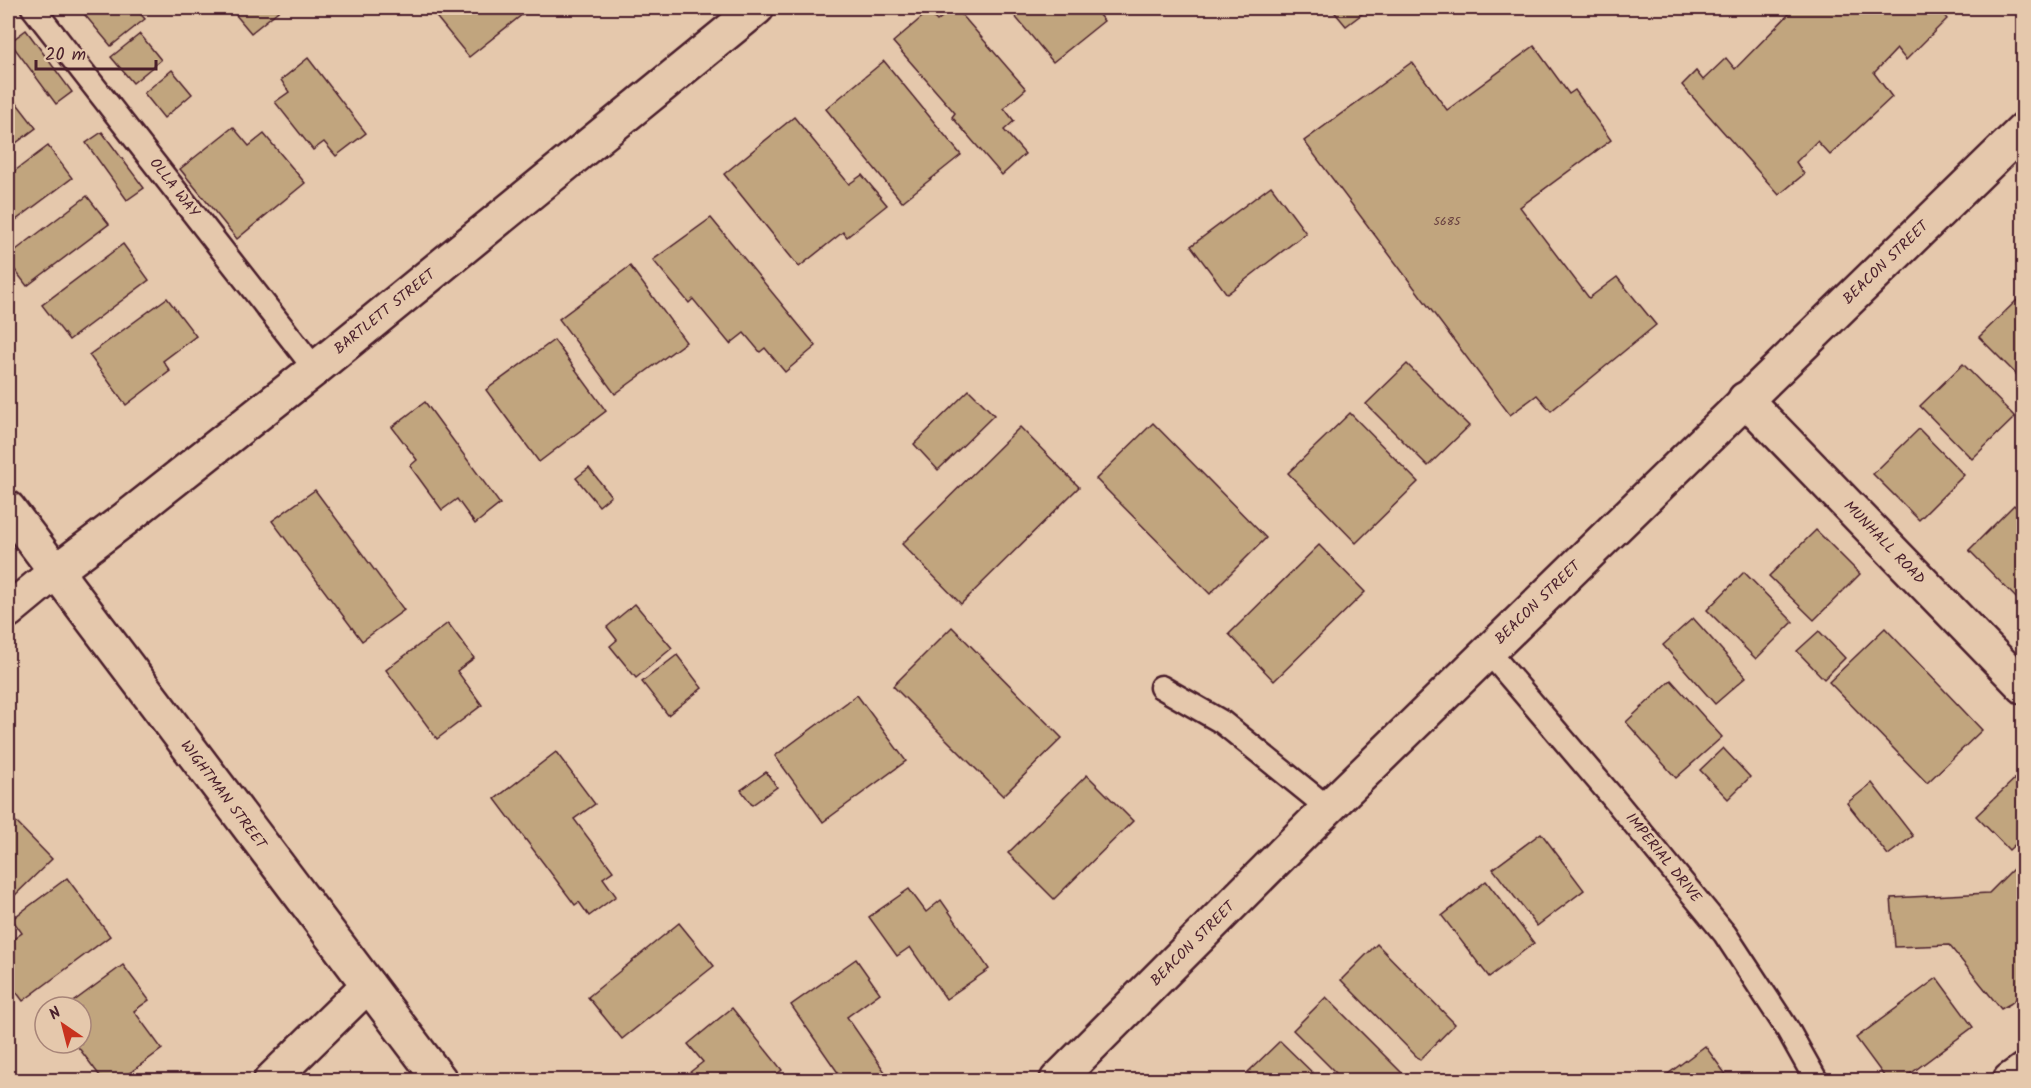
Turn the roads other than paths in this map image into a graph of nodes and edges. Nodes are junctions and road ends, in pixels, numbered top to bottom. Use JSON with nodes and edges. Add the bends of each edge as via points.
{"nodes":[{"id":1,"x":33,"y":8,"type":"edge"},
{"id":2,"x":757,"y":8,"type":"edge"},
{"id":3,"x":2024,"y":129,"type":"edge"},
{"id":4,"x":315,"y":369,"type":"junction"},
{"id":5,"x":1745,"y":399,"type":"junction"},
{"id":6,"x":8,"y":508,"type":"edge"},
{"id":7,"x":55,"y":572,"type":"junction"},
{"id":8,"x":8,"y":611,"type":"edge"},
{"id":9,"x":1488,"y":651,"type":"junction"},
{"id":10,"x":1161,"y":687,"type":"dead end"},
{"id":11,"x":2024,"y":687,"type":"edge"},
{"id":12,"x":1328,"y":808,"type":"junction"},
{"id":13,"x":368,"y":985,"type":"junction"},
{"id":14,"x":2024,"y":1070,"type":"edge"},
{"id":15,"x":271,"y":1080,"type":"edge"},
{"id":16,"x":440,"y":1080,"type":"edge"},
{"id":17,"x":1057,"y":1080,"type":"edge"},
{"id":18,"x":1816,"y":1080,"type":"edge"},
{"id":19,"x":2010,"y":1080,"type":"edge"}],
"edges":[{"from":1,"to":4,"type":"lane","name":"OLLA WAY"},
{"from":2,"to":4,"type":"street","name":"BARTLETT STREET"},
{"from":3,"to":5,"type":"street","name":"BEACON STREET"},
{"from":4,"to":7,"type":"street","name":"BARTLETT STREET"},
{"from":5,"to":9,"type":"street","name":"BEACON STREET"},
{"from":5,"to":11,"type":"street","name":"MUNHALL ROAD"},
{"from":6,"to":7,"type":"street","name":"WIGHTMAN STREET"},
{"from":7,"to":8,"type":"street","name":"BARTLETT STREET"},
{"from":7,"to":13,"type":"street","name":"WIGHTMAN STREET"},
{"from":9,"to":12,"type":"street","name":"BEACON STREET"},
{"from":9,"to":18,"type":"lane","name":"IMPERIAL DRIVE","via":[[1725,934]]},
{"from":10,"to":12,"type":"lane","via":[[1222,722]]},
{"from":12,"to":17,"type":"street","name":"BEACON STREET"},
{"from":13,"to":15,"type":"street"},
{"from":13,"to":16,"type":"street","name":"WIGHTMAN STREET"},
{"from":14,"to":19,"type":"street"}]}
